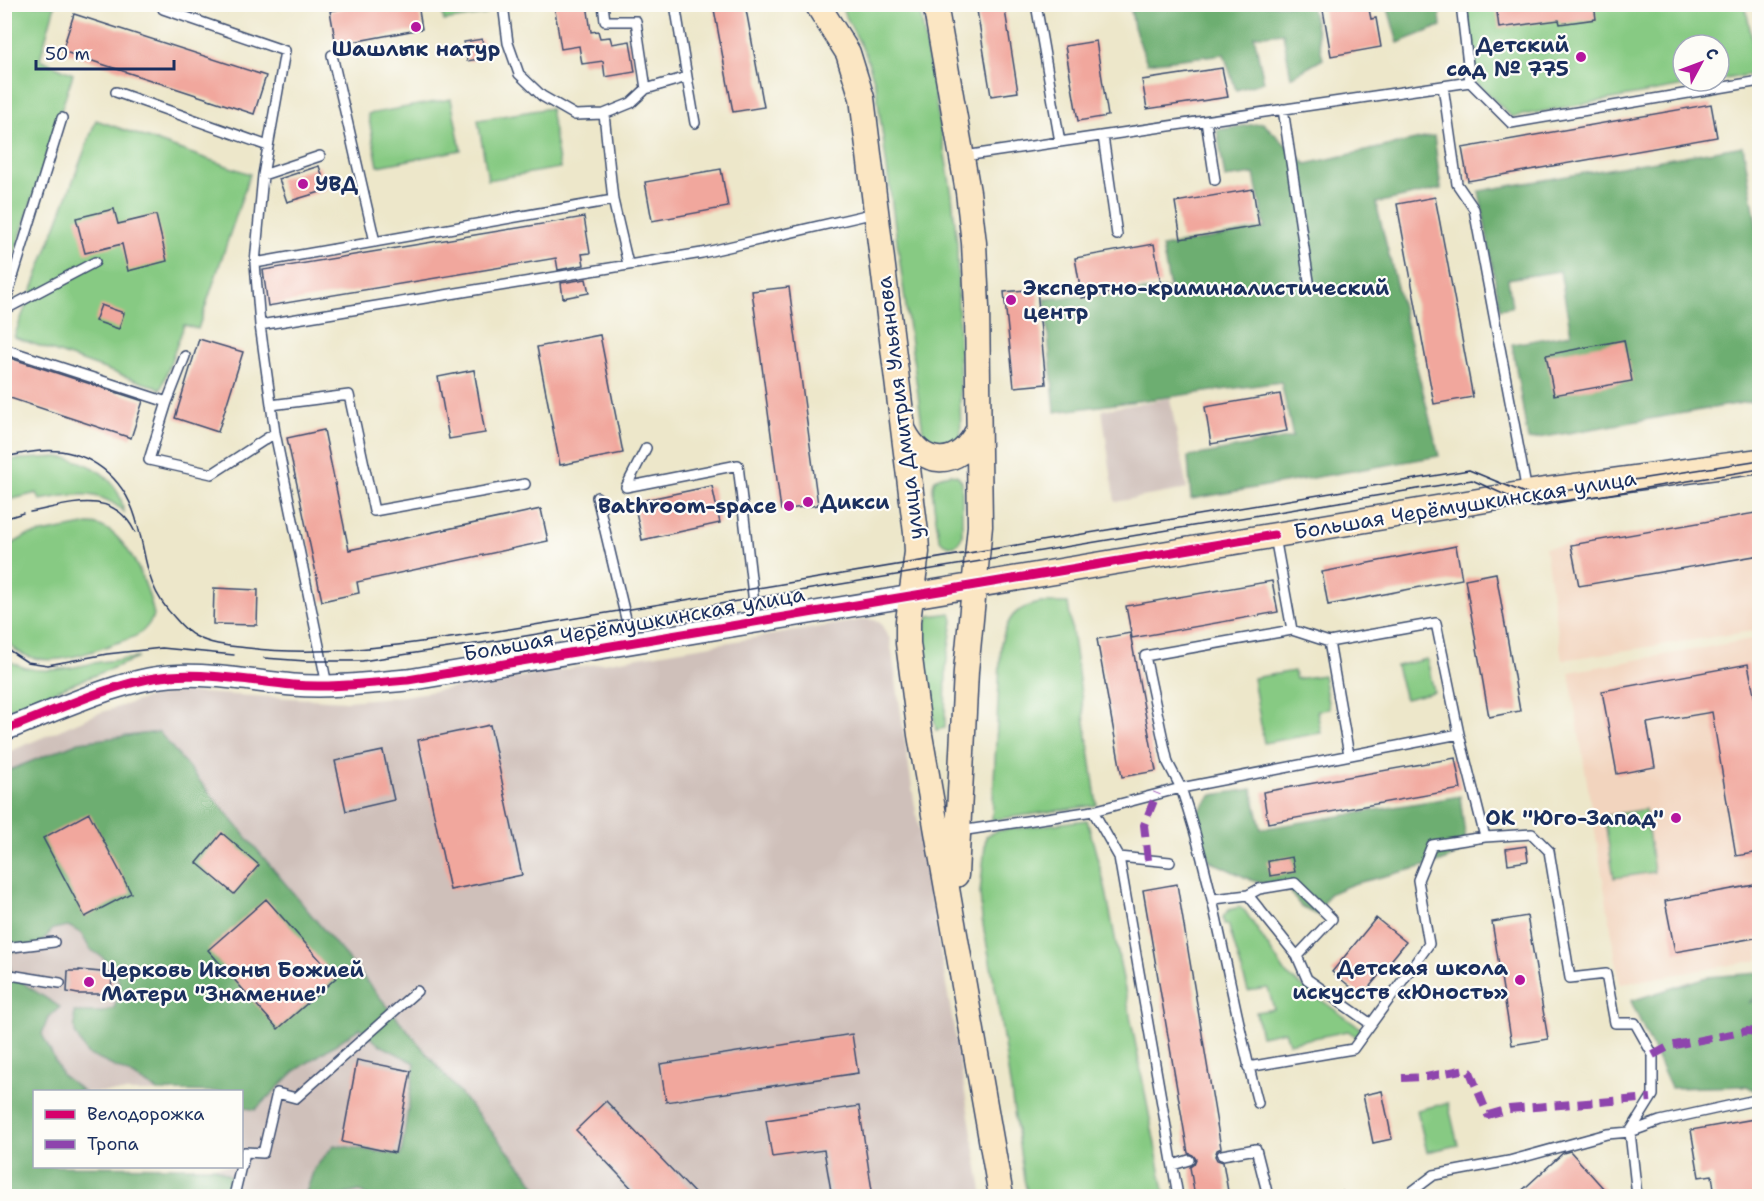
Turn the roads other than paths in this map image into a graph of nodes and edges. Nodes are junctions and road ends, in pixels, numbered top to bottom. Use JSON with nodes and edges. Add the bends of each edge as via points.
{"nodes":[{"id":1,"x":162,"y":4,"type":"edge"},
{"id":2,"x":503,"y":4,"type":"edge"},
{"id":3,"x":603,"y":4,"type":"edge"},
{"id":4,"x":675,"y":4,"type":"edge"},
{"id":5,"x":817,"y":4,"type":"edge"},
{"id":6,"x":935,"y":4,"type":"edge"},
{"id":7,"x":1036,"y":4,"type":"edge"},
{"id":8,"x":1461,"y":4,"type":"edge"},
{"id":9,"x":332,"y":55,"type":"dead end"},
{"id":10,"x":687,"y":77,"type":"junction"},
{"id":11,"x":1760,"y":81,"type":"edge"},
{"id":12,"x":1470,"y":82,"type":"junction"},
{"id":13,"x":1443,"y":86,"type":"junction"},
{"id":14,"x":646,"y":88,"type":"junction"},
{"id":15,"x":116,"y":92,"type":"dead end"},
{"id":16,"x":1283,"y":109,"type":"junction"},
{"id":17,"x":604,"y":114,"type":"junction"},
{"id":18,"x":62,"y":118,"type":"dead end"},
{"id":19,"x":1206,"y":121,"type":"junction"},
{"id":20,"x":695,"y":123,"type":"dead end"},
{"id":21,"x":1103,"y":136,"type":"junction"},
{"id":22,"x":1060,"y":142,"type":"junction"},
{"id":23,"x":268,"y":146,"type":"junction"},
{"id":24,"x":320,"y":156,"type":"dead end"},
{"id":25,"x":962,"y":157,"type":"junction"},
{"id":26,"x":263,"y":175,"type":"junction"},
{"id":27,"x":1215,"y":180,"type":"dead end"},
{"id":28,"x":613,"y":200,"type":"junction"},
{"id":29,"x":877,"y":212,"type":"junction"},
{"id":30,"x":1117,"y":234,"type":"dead end"},
{"id":31,"x":375,"y":242,"type":"junction"},
{"id":32,"x":94,"y":262,"type":"dead end"},
{"id":33,"x":255,"y":263,"type":"junction"},
{"id":34,"x":628,"y":264,"type":"junction"},
{"id":35,"x":1310,"y":288,"type":"dead end"},
{"id":36,"x":4,"y":308,"type":"edge"},
{"id":37,"x":260,"y":326,"type":"junction"},
{"id":38,"x":4,"y":349,"type":"edge"},
{"id":39,"x":185,"y":356,"type":"dead end"},
{"id":40,"x":167,"y":402,"type":"junction"},
{"id":41,"x":271,"y":405,"type":"junction"},
{"id":42,"x":904,"y":431,"type":"junction"},
{"id":43,"x":977,"y":432,"type":"junction"},
{"id":44,"x":274,"y":433,"type":"junction"},
{"id":45,"x":646,"y":448,"type":"dead end"},
{"id":46,"x":1760,"y":461,"type":"edge"},
{"id":47,"x":979,"y":483,"type":"junction"},
{"id":48,"x":525,"y":484,"type":"dead end"},
{"id":49,"x":1527,"y":493,"type":"junction"},
{"id":50,"x":912,"y":494,"type":"junction"},
{"id":51,"x":597,"y":497,"type":"dead end"},
{"id":52,"x":1274,"y":535,"type":"junction"},
{"id":53,"x":975,"y":585,"type":"junction"},
{"id":54,"x":911,"y":596,"type":"junction"},
{"id":55,"x":756,"y":621,"type":"junction"},
{"id":56,"x":1292,"y":630,"type":"junction"},
{"id":57,"x":1329,"y":642,"type":"junction"},
{"id":58,"x":632,"y":644,"type":"junction"},
{"id":59,"x":327,"y":686,"type":"junction"},
{"id":60,"x":4,"y":730,"type":"edge"},
{"id":61,"x":1460,"y":734,"type":"junction"},
{"id":62,"x":1349,"y":755,"type":"junction"},
{"id":63,"x":1181,"y":788,"type":"junction"},
{"id":64,"x":1093,"y":811,"type":"junction"},
{"id":65,"x":958,"y":831,"type":"junction"},
{"id":66,"x":1485,"y":837,"type":"junction"},
{"id":67,"x":1119,"y":857,"type":"junction"},
{"id":68,"x":1170,"y":862,"type":"dead end"},
{"id":69,"x":1248,"y":895,"type":"junction"},
{"id":70,"x":1214,"y":899,"type":"junction"},
{"id":71,"x":956,"y":928,"type":"junction"},
{"id":72,"x":54,"y":942,"type":"dead end"},
{"id":73,"x":4,"y":948,"type":"edge"},
{"id":74,"x":1297,"y":956,"type":"junction"},
{"id":75,"x":4,"y":975,"type":"edge"},
{"id":76,"x":60,"y":983,"type":"dead end"},
{"id":77,"x":417,"y":991,"type":"dead end"},
{"id":78,"x":1371,"y":1024,"type":"junction"},
{"id":79,"x":1248,"y":1067,"type":"junction"},
{"id":80,"x":1760,"y":1099,"type":"edge"},
{"id":81,"x":1258,"y":1102,"type":"dead end"},
{"id":82,"x":1630,"y":1132,"type":"junction"},
{"id":83,"x":1222,"y":1155,"type":"dead end"},
{"id":84,"x":243,"y":1159,"type":"edge"},
{"id":85,"x":1189,"y":1160,"type":"dead end"},
{"id":86,"x":1173,"y":1165,"type":"junction"},
{"id":87,"x":241,"y":1168,"type":"edge"},
{"id":88,"x":1178,"y":1196,"type":"edge"},
{"id":89,"x":234,"y":1197,"type":"edge"},
{"id":90,"x":1001,"y":1197,"type":"edge"},
{"id":91,"x":1268,"y":1197,"type":"edge"},
{"id":92,"x":1332,"y":1197,"type":"edge"},
{"id":93,"x":1340,"y":1197,"type":"edge"},
{"id":94,"x":1406,"y":1197,"type":"edge"},
{"id":95,"x":1637,"y":1197,"type":"edge"}],
"edges":[{"from":1,"to":23,"type":"lane","via":[[163,9],[285,51]]},
{"from":2,"to":17,"type":"lane","via":[[508,43],[519,74],[542,96],[575,115]]},
{"from":3,"to":14,"type":"lane","via":[[605,21],[636,21]]},
{"from":4,"to":10,"type":"lane"},
{"from":5,"to":29,"type":"main road","name":"улица Дмитрия Ульянова","via":[[848,53],[862,98]]},
{"from":6,"to":25,"type":"main road","name":"улица Дмитрия Ульянова"},
{"from":7,"to":22,"type":"lane"},
{"from":8,"to":12,"type":"lane"},
{"from":9,"to":31,"type":"lane"},
{"from":10,"to":14,"type":"lane"},
{"from":10,"to":20,"type":"lane"},
{"from":11,"to":12,"type":"lane","via":[[1511,123]]},
{"from":12,"to":13,"type":"lane"},
{"from":13,"to":16,"type":"lane"},
{"from":13,"to":49,"type":"lane","via":[[1456,184],[1474,209]]},
{"from":14,"to":17,"type":"lane","via":[[631,103]]},
{"from":15,"to":23,"type":"lane"},
{"from":16,"to":19,"type":"lane"},
{"from":16,"to":35,"type":"lane"},
{"from":17,"to":28,"type":"lane"},
{"from":18,"to":36,"type":"lane"},
{"from":19,"to":21,"type":"lane"},
{"from":19,"to":27,"type":"lane"},
{"from":21,"to":22,"type":"lane"},
{"from":21,"to":30,"type":"lane"},
{"from":22,"to":25,"type":"lane"},
{"from":23,"to":26,"type":"lane"},
{"from":24,"to":26,"type":"lane"},
{"from":25,"to":43,"type":"main road","name":"улица Дмитрия Ульянова","via":[[974,243]]},
{"from":26,"to":33,"type":"lane"},
{"from":28,"to":31,"type":"lane"},
{"from":28,"to":34,"type":"lane"},
{"from":29,"to":34,"type":"lane","via":[[702,253]]},
{"from":29,"to":42,"type":"main road","name":"улица Дмитрия Ульянова"},
{"from":31,"to":33,"type":"lane"},
{"from":32,"to":36,"type":"lane"},
{"from":33,"to":37,"type":"lane"},
{"from":34,"to":37,"type":"lane"},
{"from":37,"to":41,"type":"lane"},
{"from":38,"to":40,"type":"lane"},
{"from":39,"to":40,"type":"lane"},
{"from":40,"to":44,"type":"lane","via":[[149,460],[212,474]]},
{"from":41,"to":44,"type":"lane"},
{"from":41,"to":48,"type":"lane","via":[[349,395],[374,511]]},
{"from":42,"to":43,"type":"main road","via":[[918,451],[940,459],[963,452]]},
{"from":42,"to":50,"type":"main road","name":"улица Дмитрия Ульянова"},
{"from":43,"to":47,"type":"main road","name":"улица Дмитрия Ульянова"},
{"from":44,"to":59,"type":"lane"},
{"from":45,"to":55,"type":"lane","via":[[626,488],[738,465]]},
{"from":46,"to":49,"type":"main road","name":"Большая Черёмушкинская улица"},
{"from":47,"to":50,"type":"main road","via":[[962,471],[942,470],[924,478]]},
{"from":47,"to":53,"type":"main road","name":"улица Дмитрия Ульянова"},
{"from":49,"to":52,"type":"main road","name":"Большая Черёмушкинская улица"},
{"from":50,"to":54,"type":"main road","name":"улица Дмитрия Ульянова","via":[[917,552]]},
{"from":51,"to":58,"type":"lane"},
{"from":52,"to":53,"type":"main road","name":"Большая Черёмушкинская улица"},
{"from":52,"to":56,"type":"lane"},
{"from":53,"to":54,"type":"main road","name":"Большая Черёмушкинская улица"},
{"from":53,"to":65,"type":"main road","name":"улица Дмитрия Ульянова","via":[[966,671]]},
{"from":54,"to":55,"type":"street","name":"Большая Черёмушкинская улица"},
{"from":54,"to":71,"type":"main road","name":"улица Дмитрия Ульянова","via":[[908,621],[920,735]]},
{"from":55,"to":58,"type":"street","name":"Большая Черёмушкинская улица"},
{"from":56,"to":57,"type":"lane"},
{"from":56,"to":63,"type":"lane","via":[[1145,656],[1168,763]]},
{"from":57,"to":61,"type":"lane","via":[[1436,623]]},
{"from":57,"to":62,"type":"lane"},
{"from":58,"to":59,"type":"street","name":"Большая Черёмушкинская улица","via":[[408,680]]},
{"from":59,"to":60,"type":"street","name":"Большая Черёмушкинская улица","via":[[169,676],[131,683]]},
{"from":61,"to":62,"type":"lane"},
{"from":61,"to":66,"type":"lane"},
{"from":62,"to":63,"type":"lane"},
{"from":63,"to":64,"type":"lane"},
{"from":63,"to":70,"type":"lane"},
{"from":64,"to":65,"type":"lane"},
{"from":64,"to":67,"type":"lane"},
{"from":65,"to":71,"type":"main road","name":"улица Дмитрия Ульянова"},
{"from":66,"to":78,"type":"lane","via":[[1432,845],[1418,880],[1429,944]]},
{"from":66,"to":82,"type":"lane","via":[[1532,834],[1549,851],[1570,978],[1606,974],[1615,1023],[1635,1023],[1653,1055],[1653,1095]]},
{"from":67,"to":68,"type":"lane"},
{"from":67,"to":86,"type":"lane"},
{"from":69,"to":70,"type":"lane"},
{"from":69,"to":74,"type":"lane"},
{"from":69,"to":74,"type":"lane","via":[[1259,889],[1295,884],[1332,919]]},
{"from":70,"to":79,"type":"lane"},
{"from":71,"to":90,"type":"main road","name":"улица Дмитрия Ульянова"},
{"from":72,"to":73,"type":"lane"},
{"from":74,"to":78,"type":"lane","via":[[1307,979]]},
{"from":75,"to":76,"type":"lane"},
{"from":77,"to":84,"type":"lane","via":[[296,1098],[278,1093],[263,1153],[245,1152]]},
{"from":78,"to":79,"type":"lane","via":[[1353,1049]]},
{"from":79,"to":81,"type":"lane"},
{"from":80,"to":82,"type":"lane","via":[[1660,1121]]},
{"from":82,"to":94,"type":"lane","via":[[1434,1175]]},
{"from":82,"to":95,"type":"lane"},
{"from":83,"to":91,"type":"lane","via":[[1256,1149]]},
{"from":85,"to":86,"type":"lane"},
{"from":86,"to":88,"type":"lane"},
{"from":87,"to":89,"type":"lane"},
{"from":92,"to":93,"type":"lane"}]}
